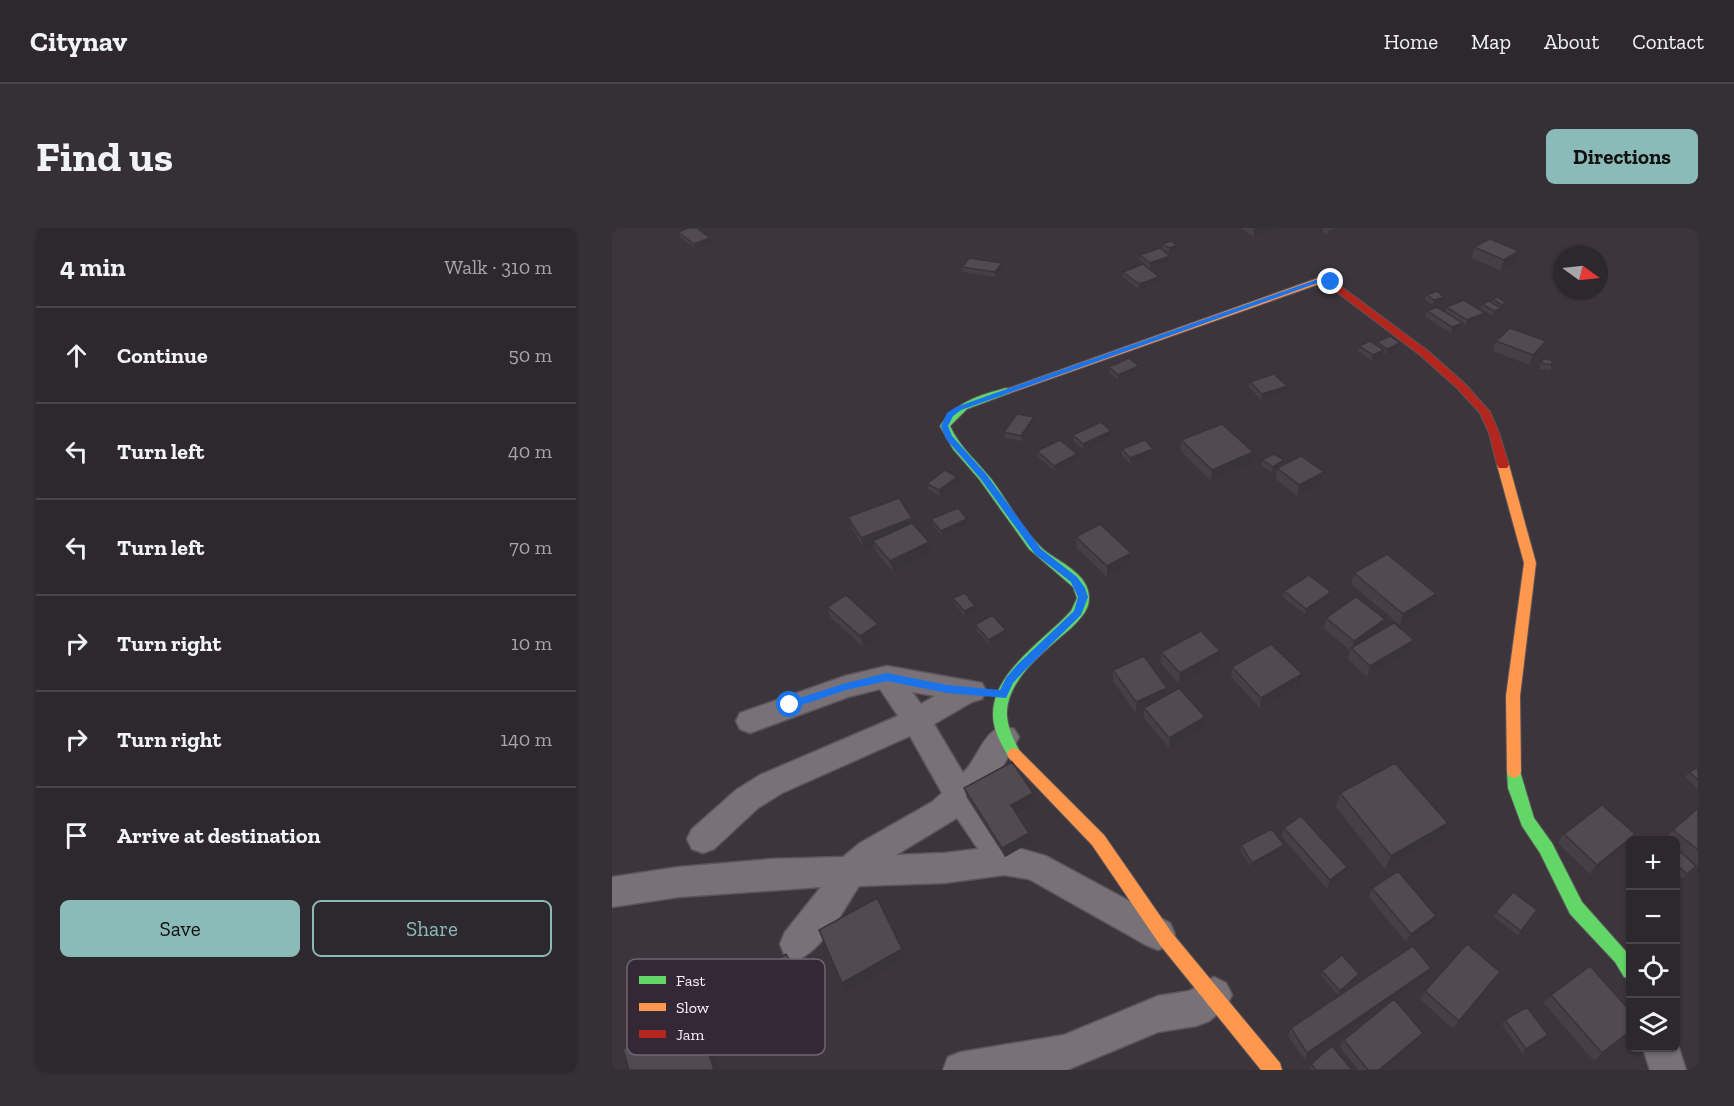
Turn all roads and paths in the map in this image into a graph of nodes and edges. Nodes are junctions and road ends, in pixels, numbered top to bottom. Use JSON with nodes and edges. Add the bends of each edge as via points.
{"nodes":[{"id":1,"x":887,"y":677,"type":"junction"},
{"id":2,"x":967,"y":691,"type":"junction"},
{"id":3,"x":1003,"y":695,"type":"junction"},
{"id":4,"x":750,"y":721,"type":"dead end"},
{"id":5,"x":916,"y":721,"type":"junction"},
{"id":6,"x":1004,"y":737,"type":"junction"},
{"id":7,"x":959,"y":796,"type":"junction"},
{"id":8,"x":703,"y":839,"type":"dead end"},
{"id":9,"x":1004,"y":860,"type":"junction"},
{"id":10,"x":850,"y":871,"type":"junction"},
{"id":11,"x":612,"y":892,"type":"edge"},
{"id":12,"x":1166,"y":939,"type":"junction"},
{"id":13,"x":797,"y":944,"type":"dead end"},
{"id":14,"x":1626,"y":964,"type":"edge"},
{"id":15,"x":1214,"y":995,"type":"junction"},
{"id":16,"x":1663,"y":1052,"type":"edge"},
{"id":17,"x":961,"y":1070,"type":"edge"},
{"id":18,"x":1273,"y":1070,"type":"edge"},
{"id":19,"x":1668,"y":1070,"type":"edge"}],
"edges":[{"from":1,"to":2,"type":"street"},
{"from":1,"to":4,"type":"street","via":[[846,687]]},
{"from":1,"to":5,"type":"street"},
{"from":2,"to":3,"type":"street"},
{"from":2,"to":5,"type":"street"},
{"from":3,"to":6,"type":"street","via":[[998,717]]},
{"from":3,"to":14,"type":"street","via":[[1020,668],[1078,613],[1083,597],[1074,579],[1038,551],[949,437],[945,426],[950,415],[958,408],[1307,284],[1331,282],[1424,353],[1485,412],[1530,563],[1513,696],[1516,788],[1527,821],[1546,848],[1576,908]]},
{"from":5,"to":7,"type":"street"},
{"from":5,"to":8,"type":"street","via":[[771,784],[747,799]]},
{"from":6,"to":7,"type":"street","via":[[977,779]]},
{"from":6,"to":12,"type":"street","via":[[1030,770],[1088,828]]},
{"from":7,"to":9,"type":"street"},
{"from":7,"to":10,"type":"street","via":[[943,812],[871,853]]},
{"from":9,"to":10,"type":"street","via":[[944,868]]},
{"from":9,"to":12,"type":"street","via":[[1035,866]]},
{"from":10,"to":11,"type":"street","via":[[679,882]]},
{"from":10,"to":13,"type":"street"},
{"from":12,"to":15,"type":"street"},
{"from":15,"to":17,"type":"street","via":[[1196,1008],[1158,1014],[1064,1053]]},
{"from":15,"to":18,"type":"street"},
{"from":16,"to":19,"type":"street"}]}
